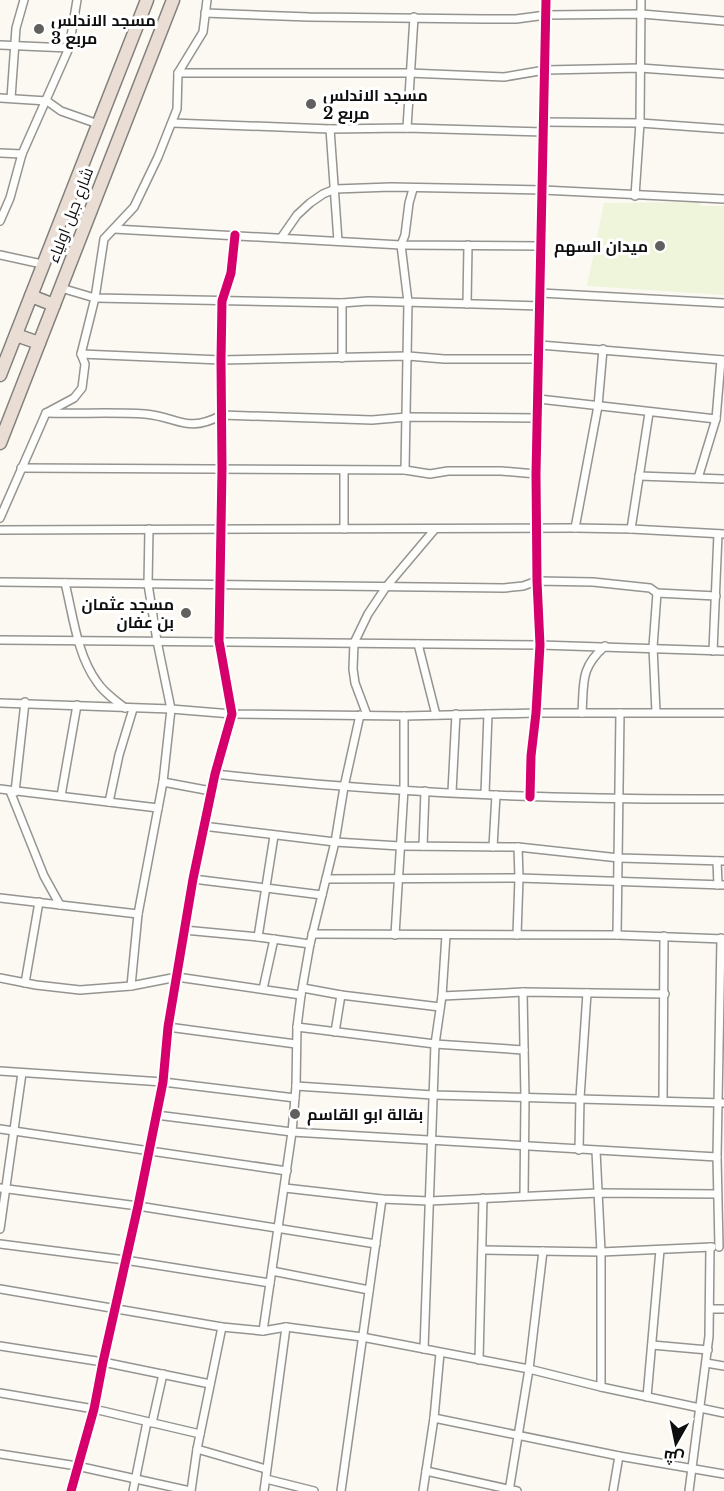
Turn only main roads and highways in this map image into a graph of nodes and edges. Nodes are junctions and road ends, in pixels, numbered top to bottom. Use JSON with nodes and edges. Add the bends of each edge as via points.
{"nodes":[{"id":1,"x":147,"y":0,"type":"edge"},
{"id":2,"x":172,"y":0,"type":"edge"},
{"id":3,"x":31,"y":296,"type":"junction"},
{"id":4,"x":54,"y":305,"type":"junction"},
{"id":5,"x":16,"y":335,"type":"junction"},
{"id":6,"x":39,"y":344,"type":"junction"},
{"id":7,"x":0,"y":375,"type":"edge"},
{"id":8,"x":0,"y":443,"type":"edge"}],
"edges":[{"from":1,"to":3,"type":"highway","name":"شارع جبل اولياء"},
{"from":2,"to":4,"type":"highway","name":"شارع جبل اولياء"},
{"from":3,"to":4,"type":"highway"},
{"from":3,"to":5,"type":"highway","name":"شارع جبل اولياء"},
{"from":4,"to":6,"type":"highway","name":"شارع جبل اولياء"},
{"from":5,"to":6,"type":"highway"},
{"from":5,"to":7,"type":"highway","name":"شارع جبل اولياء"},
{"from":6,"to":8,"type":"highway","name":"شارع جبل اولياء"}]}
